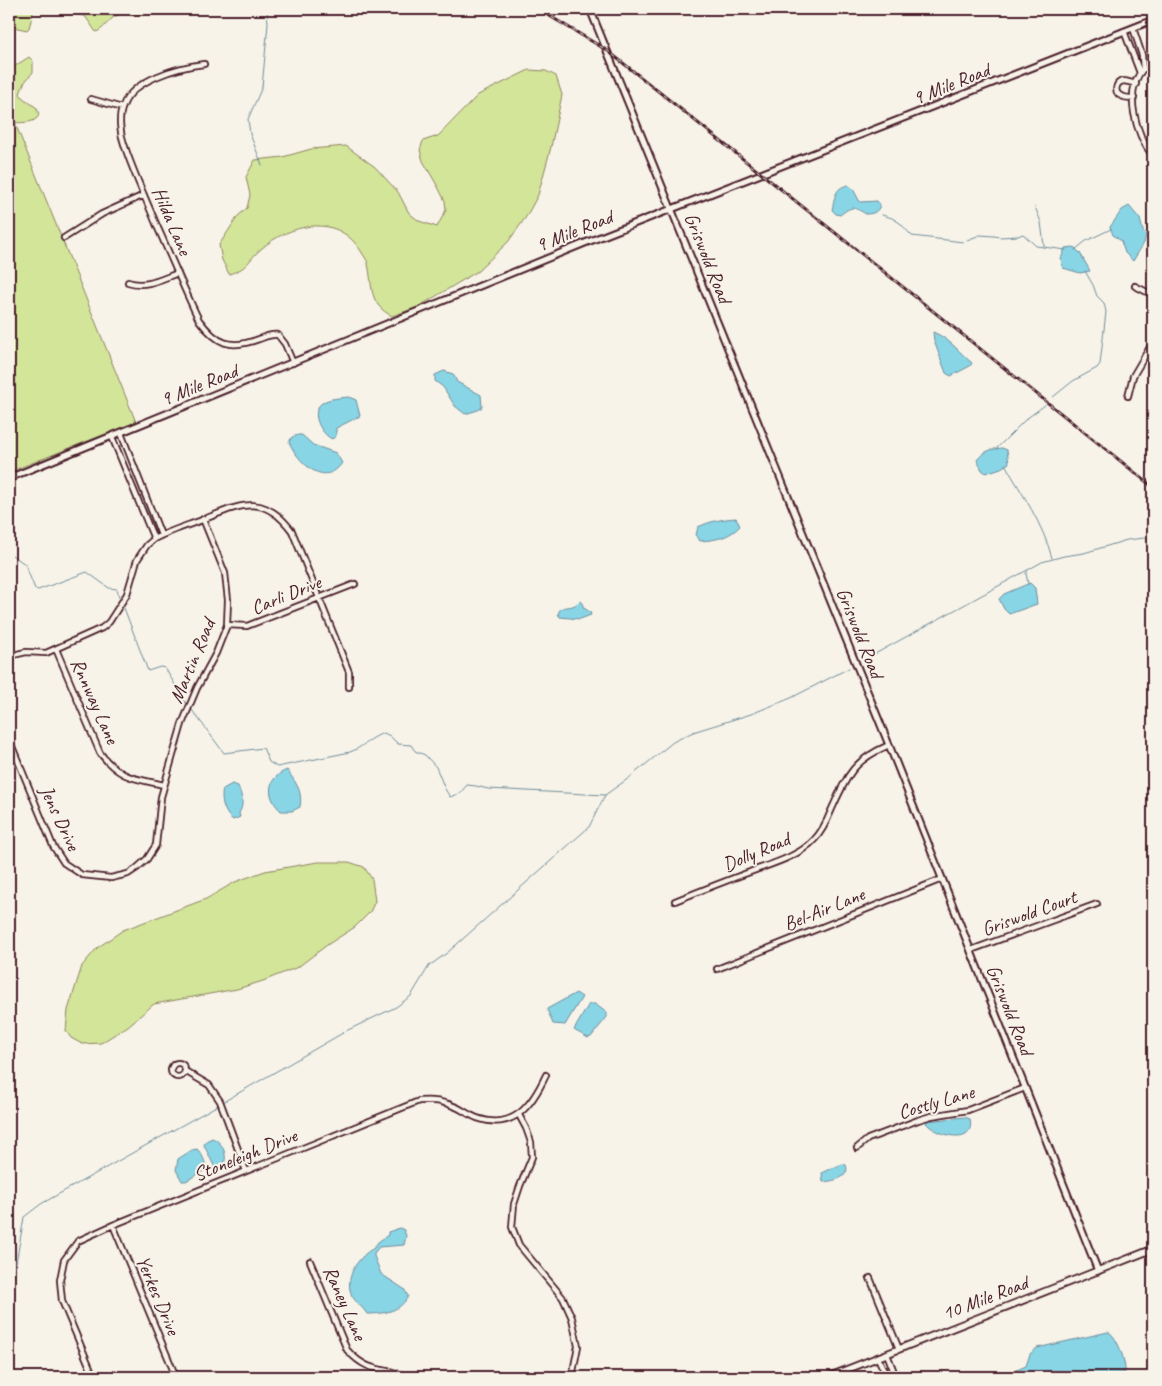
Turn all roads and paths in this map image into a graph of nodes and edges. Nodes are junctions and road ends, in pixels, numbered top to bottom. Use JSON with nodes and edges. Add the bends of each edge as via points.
{"nodes":[{"id":1,"x":590,"y":9,"type":"edge"},
{"id":2,"x":1153,"y":20,"type":"edge"},
{"id":3,"x":1133,"y":28,"type":"junction"},
{"id":4,"x":1124,"y":32,"type":"junction"},
{"id":5,"x":204,"y":64,"type":"dead end"},
{"id":6,"x":1153,"y":68,"type":"edge"},
{"id":7,"x":1142,"y":71,"type":"junction"},
{"id":8,"x":1136,"y":84,"type":"junction"},
{"id":9,"x":1134,"y":98,"type":"junction"},
{"id":10,"x":91,"y":99,"type":"dead end"},
{"id":11,"x":122,"y":108,"type":"junction"},
{"id":12,"x":1153,"y":156,"type":"edge"},
{"id":13,"x":144,"y":195,"type":"junction"},
{"id":14,"x":672,"y":209,"type":"junction"},
{"id":15,"x":64,"y":238,"type":"dead end"},
{"id":16,"x":178,"y":273,"type":"junction"},
{"id":17,"x":128,"y":282,"type":"dead end"},
{"id":18,"x":1135,"y":286,"type":"dead end"},
{"id":19,"x":1153,"y":295,"type":"edge"},
{"id":20,"x":1153,"y":342,"type":"edge"},
{"id":21,"x":293,"y":363,"type":"junction"},
{"id":22,"x":1128,"y":396,"type":"dead end"},
{"id":23,"x":121,"y":433,"type":"junction"},
{"id":24,"x":112,"y":437,"type":"junction"},
{"id":25,"x":9,"y":478,"type":"edge"},
{"id":26,"x":203,"y":519,"type":"junction"},
{"id":27,"x":162,"y":536,"type":"junction"},
{"id":28,"x":154,"y":539,"type":"junction"},
{"id":29,"x":355,"y":584,"type":"dead end"},
{"id":30,"x":320,"y":598,"type":"junction"},
{"id":31,"x":226,"y":625,"type":"junction"},
{"id":32,"x":56,"y":649,"type":"junction"},
{"id":33,"x":9,"y":656,"type":"edge"},
{"id":34,"x":349,"y":687,"type":"dead end"},
{"id":35,"x":9,"y":739,"type":"edge"},
{"id":36,"x":889,"y":745,"type":"junction"},
{"id":37,"x":164,"y":785,"type":"junction"},
{"id":38,"x":942,"y":879,"type":"junction"},
{"id":39,"x":675,"y":901,"type":"dead end"},
{"id":40,"x":1096,"y":904,"type":"dead end"},
{"id":41,"x":971,"y":950,"type":"junction"},
{"id":42,"x":716,"y":969,"type":"dead end"},
{"id":43,"x":185,"y":1071,"type":"dead end"},
{"id":44,"x":546,"y":1075,"type":"dead end"},
{"id":45,"x":1025,"y":1088,"type":"junction"},
{"id":46,"x":519,"y":1115,"type":"junction"},
{"id":47,"x":856,"y":1148,"type":"dead end"},
{"id":48,"x":246,"y":1171,"type":"junction"},
{"id":49,"x":113,"y":1225,"type":"junction"},
{"id":50,"x":1153,"y":1250,"type":"edge"},
{"id":51,"x":310,"y":1261,"type":"dead end"},
{"id":52,"x":1098,"y":1271,"type":"junction"},
{"id":53,"x":870,"y":1278,"type":"dead end"},
{"id":54,"x":898,"y":1349,"type":"junction"},
{"id":55,"x":887,"y":1354,"type":"junction"},
{"id":56,"x":878,"y":1358,"type":"junction"},
{"id":57,"x":94,"y":1377,"type":"edge"},
{"id":58,"x":176,"y":1377,"type":"edge"},
{"id":59,"x":408,"y":1377,"type":"edge"},
{"id":60,"x":572,"y":1377,"type":"edge"},
{"id":61,"x":828,"y":1377,"type":"edge"},
{"id":62,"x":886,"y":1377,"type":"edge"},
{"id":63,"x":896,"y":1377,"type":"edge"}],
"edges":[{"from":1,"to":14,"type":"street","name":"Griswold Road"},
{"from":2,"to":3,"type":"street","name":"9 Mile Road"},
{"from":3,"to":4,"type":"street","name":"9 Mile Road"},
{"from":3,"to":7,"type":"street","via":[[1142,55]]},
{"from":4,"to":7,"type":"street"},
{"from":4,"to":14,"type":"street","name":"9 Mile Road"},
{"from":5,"to":11,"type":"street","via":[[178,68],[140,85]]},
{"from":6,"to":7,"type":"street"},
{"from":7,"to":8,"type":"street"},
{"from":8,"to":9,"type":"street"},
{"from":8,"to":9,"type":"street","via":[[1125,81],[1116,87],[1120,96]]},
{"from":9,"to":12,"type":"street","via":[[1135,121]]},
{"from":10,"to":11,"type":"street"},
{"from":11,"to":13,"type":"street","name":"Hilda Lane","via":[[120,126],[124,143]]},
{"from":13,"to":15,"type":"street","via":[[102,214]]},
{"from":13,"to":16,"type":"street","name":"Hilda Lane"},
{"from":14,"to":21,"type":"street","name":"9 Mile Road"},
{"from":14,"to":36,"type":"street","name":"Griswold Road"},
{"from":16,"to":17,"type":"street","via":[[147,285]]},
{"from":16,"to":21,"type":"street","name":"Hilda Lane","via":[[199,320],[209,334],[231,345],[278,335]]},
{"from":18,"to":19,"type":"street"},
{"from":20,"to":22,"type":"street","via":[[1133,376]]},
{"from":21,"to":23,"type":"street","name":"9 Mile Road"},
{"from":23,"to":24,"type":"street","name":"9 Mile Road"},
{"from":23,"to":27,"type":"street"},
{"from":24,"to":25,"type":"street","name":"9 Mile Road"},
{"from":24,"to":28,"type":"street"},
{"from":26,"to":27,"type":"street"},
{"from":26,"to":30,"type":"street","via":[[234,507],[254,505],[271,510],[292,531]]},
{"from":26,"to":31,"type":"street","name":"Martin Road","via":[[225,573]]},
{"from":27,"to":28,"type":"street"},
{"from":28,"to":32,"type":"street","via":[[137,560],[127,594],[109,622],[94,633]]},
{"from":29,"to":30,"type":"street","name":"Carli Drive"},
{"from":30,"to":31,"type":"street","name":"Carli Drive","via":[[247,626]]},
{"from":30,"to":34,"type":"street","via":[[349,672]]},
{"from":31,"to":37,"type":"street","name":"Martin Road","via":[[182,724]]},
{"from":32,"to":33,"type":"street"},
{"from":32,"to":37,"type":"street","name":"Rnnway Lane","via":[[100,753],[107,762],[122,774]]},
{"from":35,"to":37,"type":"street","name":"Jens Drive","via":[[58,856],[64,864],[82,875],[120,877],[147,859],[156,845]]},
{"from":36,"to":38,"type":"street","name":"Griswold Road"},
{"from":36,"to":39,"type":"street","name":"Dolly Road","via":[[867,756],[853,768],[823,828],[809,845]]},
{"from":38,"to":41,"type":"street","name":"Griswold Road"},
{"from":38,"to":42,"type":"street","name":"Bel-Air Lane"},
{"from":40,"to":41,"type":"street","name":"Griswold Court"},
{"from":41,"to":45,"type":"street","name":"Griswold Road"},
{"from":43,"to":48,"type":"street","via":[[209,1085],[220,1101]]},
{"from":44,"to":46,"type":"street","via":[[531,1103]]},
{"from":45,"to":47,"type":"street","name":"Costly Lane","via":[[962,1112],[918,1120],[868,1139]]},
{"from":45,"to":52,"type":"street","name":"Griswold Road"},
{"from":46,"to":48,"type":"street","name":"Stoneleigh Drive","via":[[492,1121],[476,1118],[436,1100],[419,1101]]},
{"from":46,"to":60,"type":"street","via":[[531,1142],[532,1156],[514,1204],[512,1227],[519,1245],[563,1298],[572,1318],[578,1346]]},
{"from":48,"to":49,"type":"street","name":"Stoneleigh Drive"},
{"from":49,"to":57,"type":"street","name":"Stoneleigh Drive","via":[[78,1242],[64,1260],[60,1280],[62,1300]]},
{"from":49,"to":58,"type":"street","name":"Yerkes Drive"},
{"from":50,"to":52,"type":"main road","name":"10 Mile Road"},
{"from":51,"to":59,"type":"street","name":"Raney Lane","via":[[347,1350],[369,1367]]},
{"from":52,"to":54,"type":"main road","name":"10 Mile Road"},
{"from":53,"to":54,"type":"street"},
{"from":54,"to":55,"type":"main road","name":"10 Mile Road"},
{"from":55,"to":56,"type":"main road","name":"10 Mile Road"},
{"from":55,"to":63,"type":"street"},
{"from":56,"to":61,"type":"main road","name":"10 Mile Road"},
{"from":56,"to":62,"type":"street"}]}
